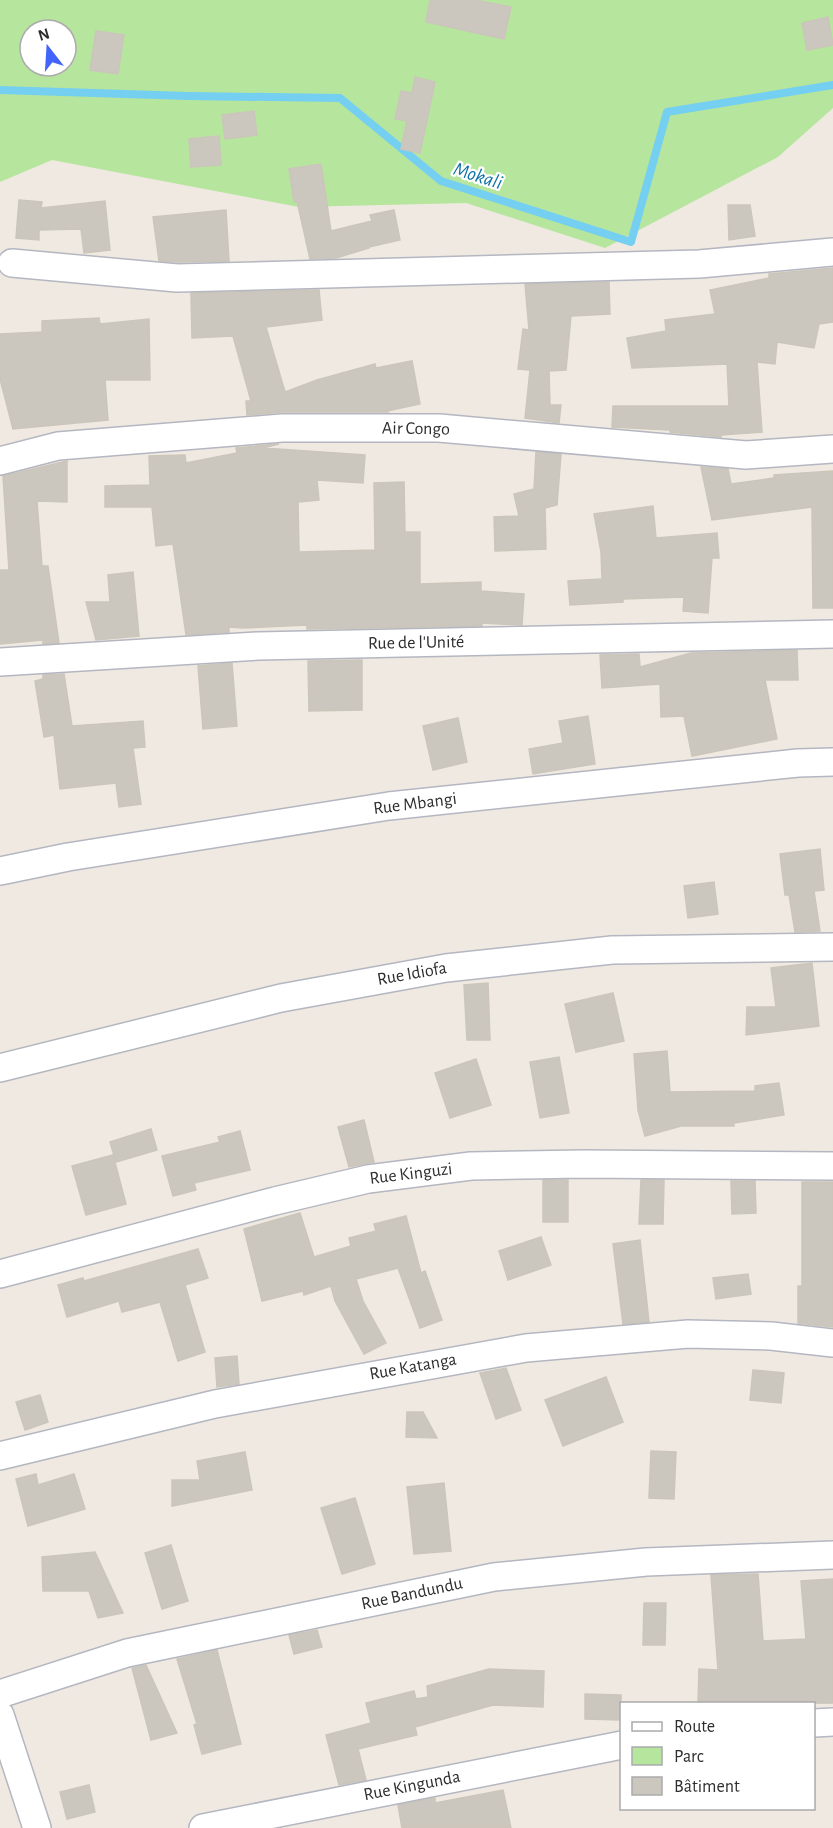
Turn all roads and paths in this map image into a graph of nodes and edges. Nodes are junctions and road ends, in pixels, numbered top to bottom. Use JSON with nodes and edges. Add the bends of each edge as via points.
{"nodes":[{"id":1,"x":833,"y":252,"type":"edge"},
{"id":2,"x":12,"y":263,"type":"dead end"},
{"id":3,"x":833,"y":448,"type":"edge"},
{"id":4,"x":0,"y":461,"type":"edge"},
{"id":5,"x":833,"y":634,"type":"edge"},
{"id":6,"x":0,"y":662,"type":"edge"},
{"id":7,"x":833,"y":762,"type":"edge"},
{"id":8,"x":0,"y":871,"type":"edge"},
{"id":9,"x":833,"y":947,"type":"edge"},
{"id":10,"x":0,"y":1068,"type":"edge"},
{"id":11,"x":833,"y":1166,"type":"edge"},
{"id":12,"x":0,"y":1274,"type":"edge"},
{"id":13,"x":833,"y":1343,"type":"edge"},
{"id":14,"x":0,"y":1456,"type":"edge"},
{"id":15,"x":833,"y":1556,"type":"edge"},
{"id":16,"x":0,"y":1694,"type":"edge"},
{"id":17,"x":0,"y":1715,"type":"edge"},
{"id":18,"x":833,"y":1722,"type":"edge"},
{"id":19,"x":815,"y":1723,"type":"edge"},
{"id":20,"x":620,"y":1744,"type":"edge"},
{"id":21,"x":37,"y":1828,"type":"edge"},
{"id":22,"x":203,"y":1828,"type":"edge"}],
"edges":[{"from":1,"to":2,"type":"street","via":[[699,264],[177,279]]},
{"from":3,"to":4,"type":"street","name":"Air Congo","via":[[746,455],[439,428],[282,428],[58,446]]},
{"from":5,"to":6,"type":"street","name":"Rue de l'Unité","via":[[258,646]]},
{"from":7,"to":8,"type":"street","name":"Rue Mbangi","via":[[389,806],[68,856]]},
{"from":9,"to":10,"type":"street","name":"Rue Idiofa","via":[[612,950],[446,968],[281,998]]},
{"from":11,"to":12,"type":"street","name":"Rue Kinguzi","via":[[471,1166],[368,1179]]},
{"from":13,"to":14,"type":"street","name":"Rue Katanga","via":[[771,1336],[688,1334],[526,1348],[215,1404]]},
{"from":15,"to":16,"type":"street","name":"Rue Bandundu","via":[[646,1562],[494,1577],[127,1653]]},
{"from":17,"to":21,"type":"street"},
{"from":18,"to":19,"type":"street"},
{"from":20,"to":22,"type":"street","name":"Rue Kingunda"}]}
